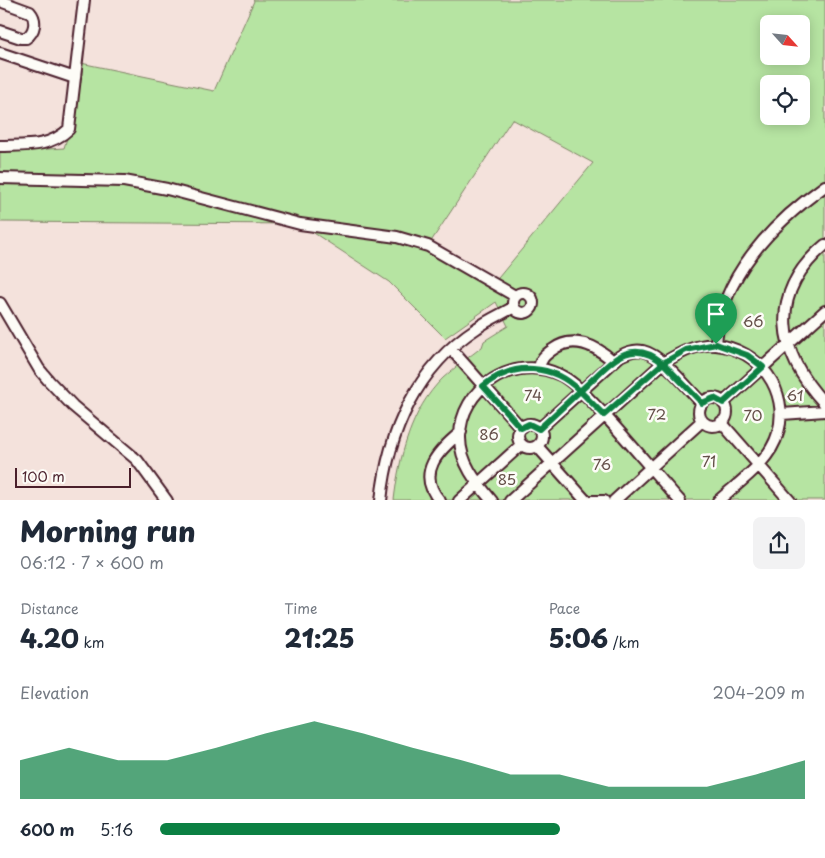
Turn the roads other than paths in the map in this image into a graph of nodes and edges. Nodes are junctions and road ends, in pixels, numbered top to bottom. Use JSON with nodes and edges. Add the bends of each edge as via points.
{"nodes":[{"id":1,"x":84,"y":0,"type":"edge"},
{"id":2,"x":0,"y":1,"type":"edge"},
{"id":3,"x":0,"y":31,"type":"edge"},
{"id":4,"x":0,"y":53,"type":"edge"},
{"id":5,"x":75,"y":78,"type":"junction"},
{"id":6,"x":0,"y":146,"type":"edge"},
{"id":7,"x":0,"y":178,"type":"edge"},
{"id":8,"x":825,"y":186,"type":"edge"},
{"id":9,"x":825,"y":245,"type":"edge"},
{"id":10,"x":0,"y":303,"type":"edge"},
{"id":11,"x":825,"y":311,"type":"edge"},
{"id":12,"x":716,"y":344,"type":"junction"},
{"id":13,"x":787,"y":345,"type":"junction"},
{"id":14,"x":451,"y":349,"type":"junction"},
{"id":15,"x":613,"y":362,"type":"junction"},
{"id":16,"x":663,"y":363,"type":"junction"},
{"id":17,"x":763,"y":367,"type":"junction"},
{"id":18,"x":539,"y":369,"type":"junction"},
{"id":19,"x":483,"y":386,"type":"junction"},
{"id":20,"x":580,"y":391,"type":"junction"},
{"id":21,"x":702,"y":403,"type":"junction"},
{"id":22,"x":723,"y":403,"type":"junction"},
{"id":23,"x":825,"y":404,"type":"edge"},
{"id":24,"x":825,"y":411,"type":"edge"},
{"id":25,"x":782,"y":414,"type":"junction"},
{"id":26,"x":604,"y":415,"type":"junction"},
{"id":27,"x":702,"y":421,"type":"junction"},
{"id":28,"x":721,"y":422,"type":"junction"},
{"id":29,"x":521,"y":428,"type":"junction"},
{"id":30,"x":539,"y":429,"type":"junction"},
{"id":31,"x":461,"y":432,"type":"junction"},
{"id":32,"x":521,"y":445,"type":"junction"},
{"id":33,"x":537,"y":446,"type":"junction"},
{"id":34,"x":552,"y":462,"type":"junction"},
{"id":35,"x":757,"y":465,"type":"junction"},
{"id":36,"x":651,"y":468,"type":"junction"},
{"id":37,"x":477,"y":484,"type":"junction"},
{"id":38,"x":167,"y":500,"type":"edge"},
{"id":39,"x":380,"y":500,"type":"edge"},
{"id":40,"x":440,"y":500,"type":"edge"},
{"id":41,"x":459,"y":500,"type":"edge"},
{"id":42,"x":492,"y":500,"type":"edge"},
{"id":43,"x":510,"y":500,"type":"edge"},
{"id":44,"x":586,"y":500,"type":"edge"},
{"id":45,"x":591,"y":500,"type":"edge"},
{"id":46,"x":604,"y":500,"type":"edge"},
{"id":47,"x":614,"y":500,"type":"edge"},
{"id":48,"x":680,"y":500,"type":"edge"},
{"id":49,"x":718,"y":500,"type":"edge"},
{"id":50,"x":790,"y":500,"type":"edge"}],
"edges":[{"from":1,"to":5,"type":"street"},
{"from":2,"to":3,"type":"street","via":[[30,12],[35,22],[33,31],[26,38]]},
{"from":4,"to":5,"type":"street"},
{"from":5,"to":6,"type":"street","via":[[71,125],[63,135],[46,144]]},
{"from":7,"to":14,"type":"street","via":[[124,181],[300,224],[397,237],[428,246],[514,302]]},
{"from":8,"to":12,"type":"street","via":[[782,218],[750,257],[729,296]]},
{"from":9,"to":13,"type":"street","via":[[806,264],[791,289],[785,320]]},
{"from":10,"to":38,"type":"street","via":[[49,381],[73,406],[137,460]]},
{"from":11,"to":13,"type":"street"},
{"from":12,"to":16,"type":"street","via":[[686,350]]},
{"from":12,"to":17,"type":"street","via":[[747,355]]},
{"from":13,"to":17,"type":"street"},
{"from":13,"to":23,"type":"street","via":[[804,379]]},
{"from":14,"to":19,"type":"street"},
{"from":14,"to":39,"type":"street","via":[[427,375],[406,406],[391,445]]},
{"from":15,"to":16,"type":"street","via":[[631,351],[642,350]]},
{"from":15,"to":18,"type":"street","via":[[588,344],[566,342],[542,359]]},
{"from":15,"to":20,"type":"street"},
{"from":16,"to":21,"type":"street"},
{"from":16,"to":26,"type":"street"},
{"from":17,"to":22,"type":"street"},
{"from":17,"to":25,"type":"street","via":[[775,385]]},
{"from":18,"to":19,"type":"street","via":[[516,369]]},
{"from":18,"to":20,"type":"street","via":[[560,375]]},
{"from":19,"to":29,"type":"street"},
{"from":19,"to":31,"type":"street","via":[[468,406]]},
{"from":20,"to":26,"type":"street"},
{"from":20,"to":30,"type":"street"},
{"from":21,"to":22,"type":"street","via":[[714,398]]},
{"from":21,"to":27,"type":"street","via":[[699,411]]},
{"from":22,"to":28,"type":"street","via":[[726,414]]},
{"from":24,"to":25,"type":"street"},
{"from":25,"to":35,"type":"street","via":[[771,450]]},
{"from":26,"to":34,"type":"street"},
{"from":26,"to":36,"type":"street"},
{"from":27,"to":28,"type":"street","via":[[713,425]]},
{"from":27,"to":36,"type":"street"},
{"from":28,"to":35,"type":"street"},
{"from":29,"to":30,"type":"street","via":[[529,424]]},
{"from":29,"to":32,"type":"street","via":[[517,436]]},
{"from":30,"to":33,"type":"street","via":[[541,439]]},
{"from":31,"to":37,"type":"street","via":[[463,458]]},
{"from":31,"to":40,"type":"street","via":[[439,450],[433,461],[431,486]]},
{"from":32,"to":33,"type":"street","via":[[528,448]]},
{"from":32,"to":37,"type":"street"},
{"from":33,"to":34,"type":"street"},
{"from":34,"to":43,"type":"street"},
{"from":34,"to":44,"type":"street"},
{"from":35,"to":49,"type":"street"},
{"from":35,"to":50,"type":"street"},
{"from":36,"to":47,"type":"street"},
{"from":36,"to":48,"type":"street"},
{"from":37,"to":41,"type":"street"},
{"from":37,"to":42,"type":"street"},
{"from":45,"to":46,"type":"street"}]}
